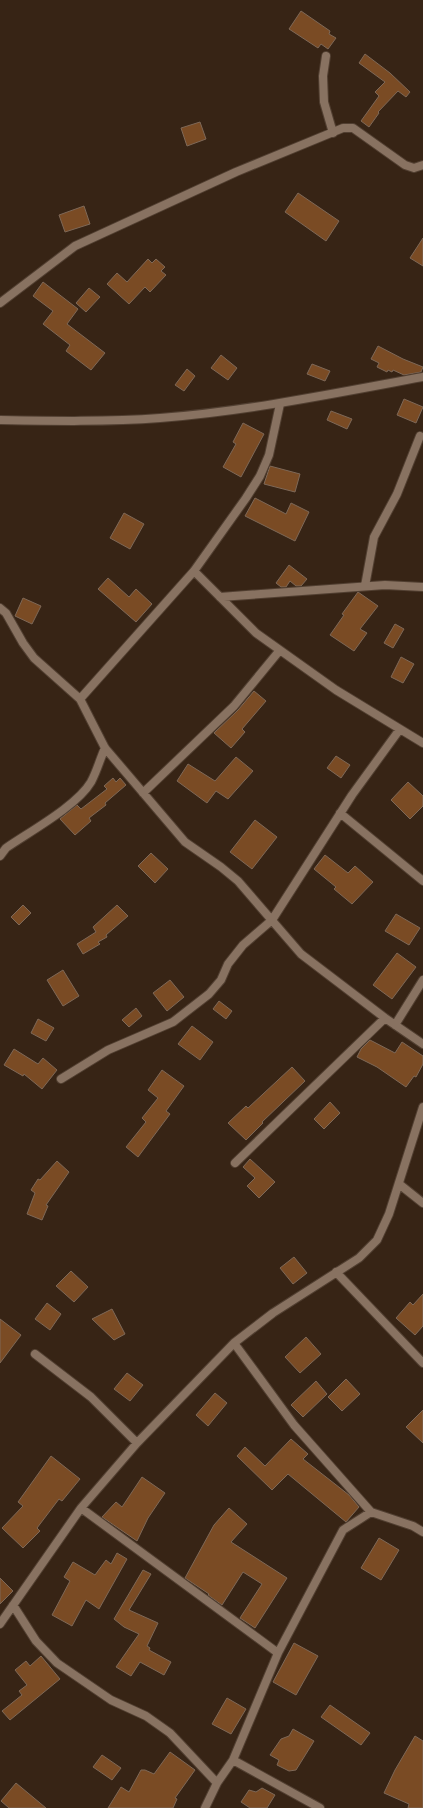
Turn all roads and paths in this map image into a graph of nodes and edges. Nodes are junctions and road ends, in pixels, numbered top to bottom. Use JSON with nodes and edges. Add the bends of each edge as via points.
{"nodes":[{"id":1,"x":326,"y":56,"type":"dead end"},
{"id":2,"x":333,"y":133,"type":"junction"},
{"id":3,"x":423,"y":165,"type":"edge"},
{"id":4,"x":0,"y":303,"type":"edge"},
{"id":5,"x":423,"y":376,"type":"edge"},
{"id":6,"x":280,"y":404,"type":"junction"},
{"id":7,"x":0,"y":420,"type":"edge"},
{"id":8,"x":420,"y":436,"type":"dead end"},
{"id":9,"x":194,"y":572,"type":"junction"},
{"id":10,"x":365,"y":586,"type":"junction"},
{"id":11,"x":423,"y":586,"type":"edge"},
{"id":12,"x":220,"y":597,"type":"junction"},
{"id":13,"x":0,"y":608,"type":"edge"},
{"id":14,"x":280,"y":650,"type":"junction"},
{"id":15,"x":80,"y":700,"type":"junction"},
{"id":16,"x":400,"y":729,"type":"junction"},
{"id":17,"x":423,"y":743,"type":"edge"},
{"id":18,"x":105,"y":748,"type":"junction"},
{"id":19,"x":143,"y":793,"type":"junction"},
{"id":20,"x":340,"y":813,"type":"junction"},
{"id":21,"x":0,"y":856,"type":"edge"},
{"id":22,"x":423,"y":881,"type":"edge"},
{"id":23,"x":272,"y":920,"type":"junction"},
{"id":24,"x":423,"y":980,"type":"edge"},
{"id":25,"x":385,"y":1018,"type":"junction"},
{"id":26,"x":395,"y":1025,"type":"junction"},
{"id":27,"x":423,"y":1044,"type":"edge"},
{"id":28,"x":61,"y":1079,"type":"dead end"},
{"id":29,"x":423,"y":1107,"type":"edge"},
{"id":30,"x":235,"y":1163,"type":"dead end"},
{"id":31,"x":399,"y":1184,"type":"junction"},
{"id":32,"x":423,"y":1203,"type":"edge"},
{"id":33,"x":336,"y":1272,"type":"junction"},
{"id":34,"x":234,"y":1343,"type":"junction"},
{"id":35,"x":35,"y":1354,"type":"dead end"},
{"id":36,"x":423,"y":1363,"type":"edge"},
{"id":37,"x":137,"y":1443,"type":"junction"},
{"id":38,"x":80,"y":1508,"type":"junction"},
{"id":39,"x":371,"y":1512,"type":"junction"},
{"id":40,"x":423,"y":1532,"type":"edge"},
{"id":41,"x":13,"y":1605,"type":"junction"},
{"id":42,"x":2,"y":1619,"type":"edge"},
{"id":43,"x":278,"y":1653,"type":"junction"},
{"id":44,"x":233,"y":1760,"type":"junction"},
{"id":45,"x":217,"y":1783,"type":"junction"},
{"id":46,"x":205,"y":1808,"type":"edge"},
{"id":47,"x":320,"y":1808,"type":"edge"}],
"edges":[{"from":1,"to":2,"type":"street","via":[[323,76],[324,102]]},
{"from":2,"to":3,"type":"street","via":[[343,128],[353,128],[405,165],[414,168]]},
{"from":2,"to":4,"type":"street","via":[[236,172],[75,246]]},
{"from":5,"to":6,"type":"street"},
{"from":6,"to":7,"type":"street","via":[[161,418],[86,422]]},
{"from":6,"to":9,"type":"street","via":[[269,455],[260,476]]},
{"from":8,"to":10,"type":"street","via":[[397,494],[374,537]]},
{"from":9,"to":12,"type":"street"},
{"from":9,"to":15,"type":"street"},
{"from":10,"to":11,"type":"street"},
{"from":10,"to":12,"type":"street"},
{"from":12,"to":14,"type":"street","via":[[256,633]]},
{"from":13,"to":15,"type":"street","via":[[6,613],[34,658]]},
{"from":14,"to":16,"type":"street","via":[[336,690]]},
{"from":14,"to":19,"type":"street","via":[[234,706]]},
{"from":15,"to":18,"type":"street"},
{"from":16,"to":17,"type":"street"},
{"from":16,"to":20,"type":"street"},
{"from":18,"to":19,"type":"street"},
{"from":18,"to":21,"type":"street","via":[[90,783],[78,797],[6,848]]},
{"from":19,"to":23,"type":"street","via":[[185,842],[238,881]]},
{"from":20,"to":22,"type":"street"},
{"from":20,"to":23,"type":"street"},
{"from":23,"to":25,"type":"street","via":[[301,954]]},
{"from":23,"to":28,"type":"street","via":[[243,945],[209,994],[173,1022],[108,1050]]},
{"from":24,"to":26,"type":"street"},
{"from":25,"to":26,"type":"street"},
{"from":25,"to":30,"type":"street"},
{"from":26,"to":27,"type":"street"},
{"from":29,"to":31,"type":"street"},
{"from":31,"to":32,"type":"street"},
{"from":31,"to":33,"type":"street","via":[[377,1240],[359,1258]]},
{"from":33,"to":34,"type":"street","via":[[273,1313]]},
{"from":33,"to":36,"type":"street"},
{"from":34,"to":37,"type":"street"},
{"from":34,"to":39,"type":"street","via":[[294,1425]]},
{"from":35,"to":37,"type":"street","via":[[91,1397]]},
{"from":37,"to":38,"type":"street"},
{"from":38,"to":41,"type":"street"},
{"from":38,"to":43,"type":"street"},
{"from":39,"to":40,"type":"street","via":[[413,1526]]},
{"from":39,"to":43,"type":"street","via":[[343,1530]]},
{"from":41,"to":42,"type":"street"},
{"from":41,"to":45,"type":"street","via":[[36,1641],[57,1662],[111,1700],[146,1716],[170,1733]]},
{"from":43,"to":44,"type":"street"},
{"from":44,"to":45,"type":"street"},
{"from":44,"to":47,"type":"street"},
{"from":45,"to":46,"type":"street"}]}
